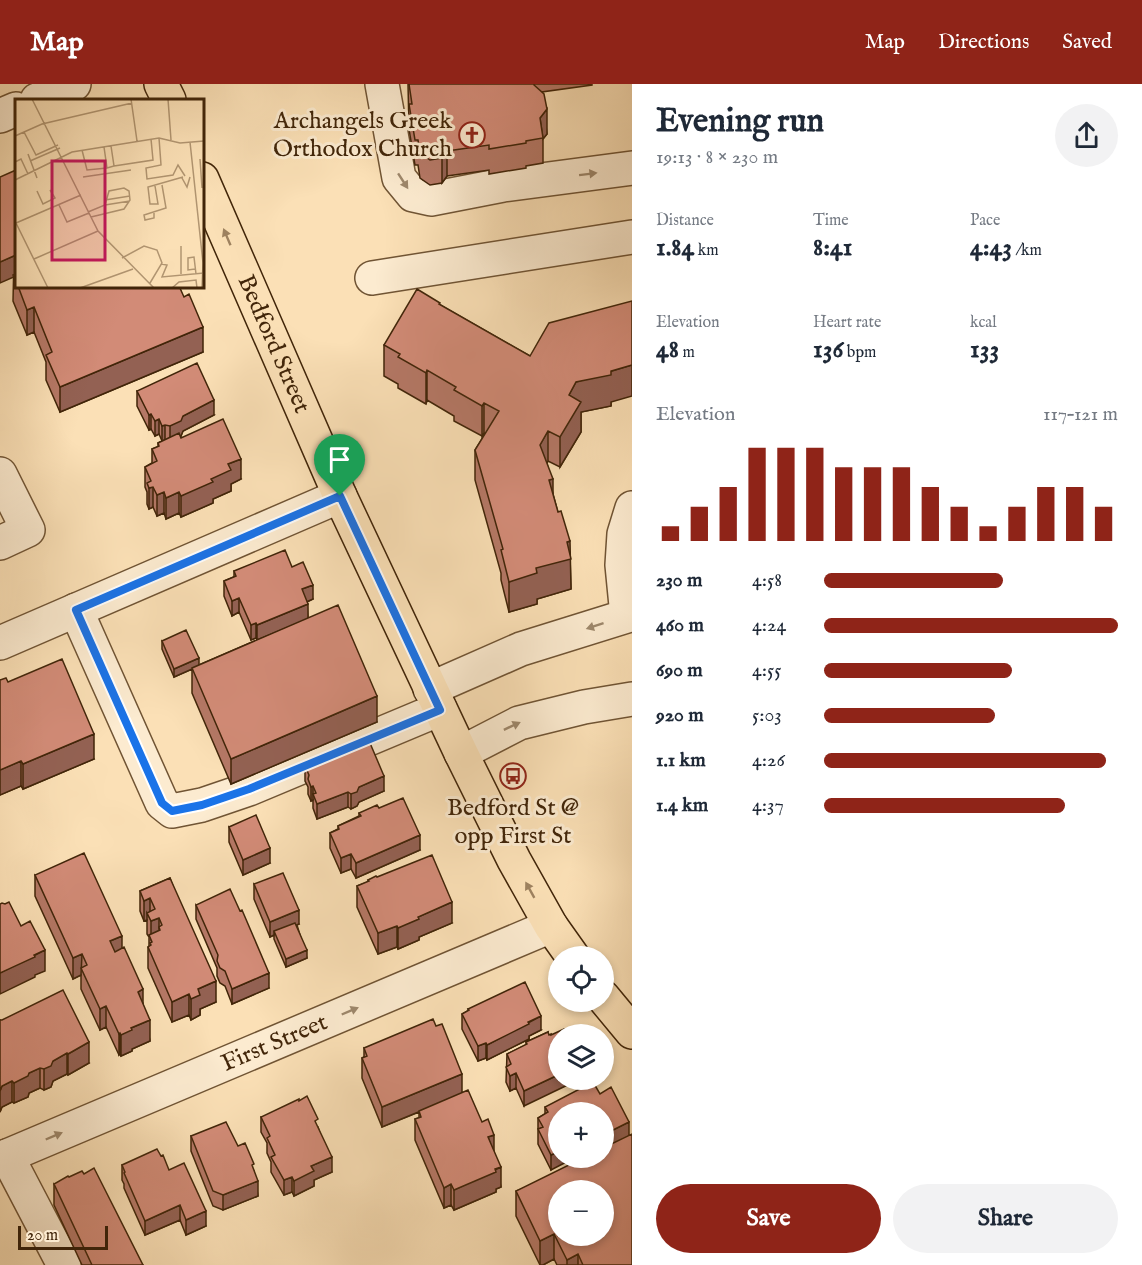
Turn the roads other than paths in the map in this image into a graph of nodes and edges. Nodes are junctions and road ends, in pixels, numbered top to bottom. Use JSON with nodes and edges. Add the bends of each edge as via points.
{"nodes":[{"id":1,"x":74,"y":84,"type":"edge"},
{"id":2,"x":161,"y":84,"type":"edge"},
{"id":3,"x":382,"y":84,"type":"edge"},
{"id":4,"x":39,"y":99,"type":"edge"},
{"id":5,"x":168,"y":99,"type":"edge"},
{"id":6,"x":15,"y":110,"type":"edge"},
{"id":7,"x":0,"y":117,"type":"edge"},
{"id":8,"x":632,"y":168,"type":"edge"},
{"id":9,"x":204,"y":184,"type":"edge"},
{"id":10,"x":632,"y":237,"type":"edge"},
{"id":11,"x":372,"y":278,"type":"dead end"},
{"id":12,"x":0,"y":474,"type":"edge"},
{"id":13,"x":340,"y":496,"type":"junction"},
{"id":14,"x":632,"y":508,"type":"edge"},
{"id":15,"x":0,"y":543,"type":"edge"},
{"id":16,"x":627,"y":556,"type":"edge"},
{"id":17,"x":76,"y":610,"type":"junction"},
{"id":18,"x":629,"y":615,"type":"edge"},
{"id":19,"x":0,"y":643,"type":"edge"},
{"id":20,"x":435,"y":699,"type":"junction"},
{"id":21,"x":632,"y":699,"type":"edge"},
{"id":22,"x":460,"y":753,"type":"junction"},
{"id":23,"x":551,"y":927,"type":"junction"},
{"id":24,"x":565,"y":946,"type":"edge"},
{"id":25,"x":614,"y":1010,"type":"edge"},
{"id":26,"x":632,"y":1032,"type":"edge"},
{"id":27,"x":4,"y":1157,"type":"edge"},
{"id":28,"x":64,"y":1265,"type":"edge"}],
"edges":[{"from":1,"to":4,"type":"street"},
{"from":2,"to":5,"type":"main road"},
{"from":3,"to":8,"type":"street","one_way":true,"via":[[399,178],[413,195],[431,199]]},
{"from":6,"to":7,"type":"street"},
{"from":13,"to":9,"type":"main road","name":"Bedford Street","one_way":true},
{"from":10,"to":11,"type":"street"},
{"from":12,"to":15,"type":"street","via":[[28,530]]},
{"from":13,"to":17,"type":"street"},
{"from":13,"to":20,"type":"main road","name":"Bedford Street"},
{"from":14,"to":16,"type":"street","via":[[624,534]]},
{"from":16,"to":18,"type":"street"},
{"from":17,"to":19,"type":"street"},
{"from":17,"to":20,"type":"street","via":[[162,803],[172,811],[249,789]]},
{"from":18,"to":20,"type":"street","one_way":true,"via":[[521,649]]},
{"from":20,"to":22,"type":"main road","name":"Bedford Street"},
{"from":22,"to":21,"type":"street","one_way":true,"via":[[519,723]]},
{"from":23,"to":22,"type":"main road","name":"Bedford Street","one_way":true},
{"from":23,"to":24,"type":"main road","name":"Bedford Street"},
{"from":27,"to":23,"type":"street","name":"First Street","one_way":true},
{"from":25,"to":26,"type":"main road"},
{"from":27,"to":28,"type":"street"}]}
